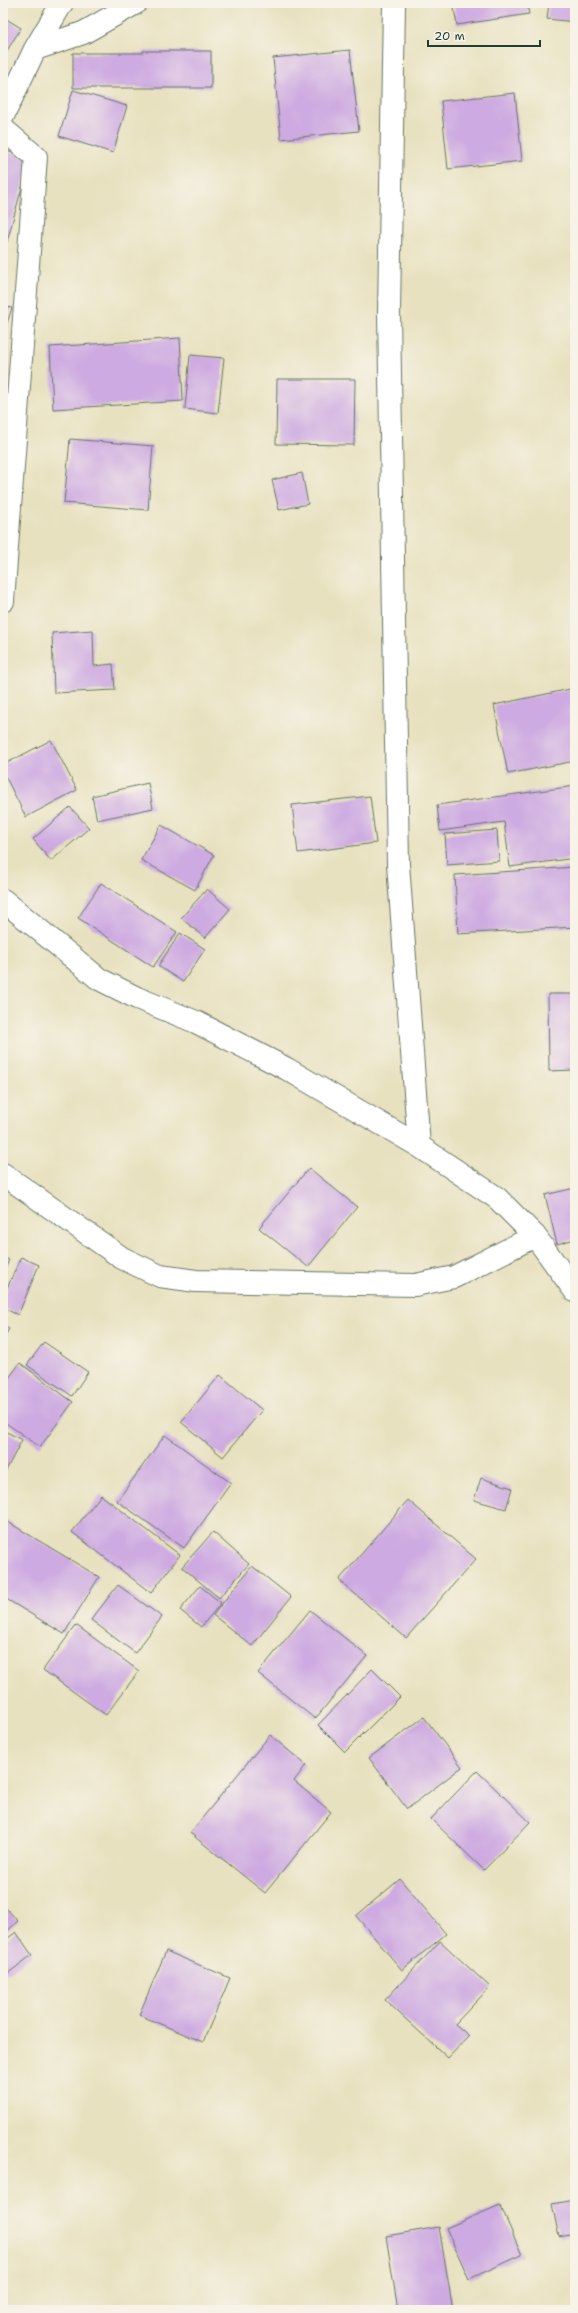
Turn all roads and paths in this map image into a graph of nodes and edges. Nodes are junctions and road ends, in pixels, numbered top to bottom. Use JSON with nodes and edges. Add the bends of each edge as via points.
{"nodes":[{"id":1,"x":62,"y":3,"type":"edge"},
{"id":2,"x":136,"y":3,"type":"edge"},
{"id":3,"x":394,"y":3,"type":"edge"},
{"id":4,"x":34,"y":48,"type":"junction"},
{"id":5,"x":3,"y":116,"type":"edge"},
{"id":6,"x":3,"y":129,"type":"edge"},
{"id":7,"x":3,"y":601,"type":"edge"},
{"id":8,"x":3,"y":900,"type":"edge"},
{"id":9,"x":419,"y":1146,"type":"junction"},
{"id":10,"x":3,"y":1174,"type":"edge"},
{"id":11,"x":535,"y":1236,"type":"junction"},
{"id":12,"x":575,"y":1291,"type":"edge"}],
"edges":[{"from":1,"to":4,"type":"street"},
{"from":2,"to":4,"type":"street","via":[[82,33]]},
{"from":3,"to":9,"type":"street","via":[[389,313],[398,856]]},
{"from":4,"to":5,"type":"street"},
{"from":6,"to":7,"type":"street","via":[[36,157]]},
{"from":8,"to":9,"type":"street","via":[[99,979],[196,1022],[280,1066]]},
{"from":9,"to":11,"type":"street","via":[[497,1198]]},
{"from":10,"to":11,"type":"street","via":[[122,1258],[160,1276],[196,1281],[415,1285],[454,1277]]},
{"from":11,"to":12,"type":"street"}]}
